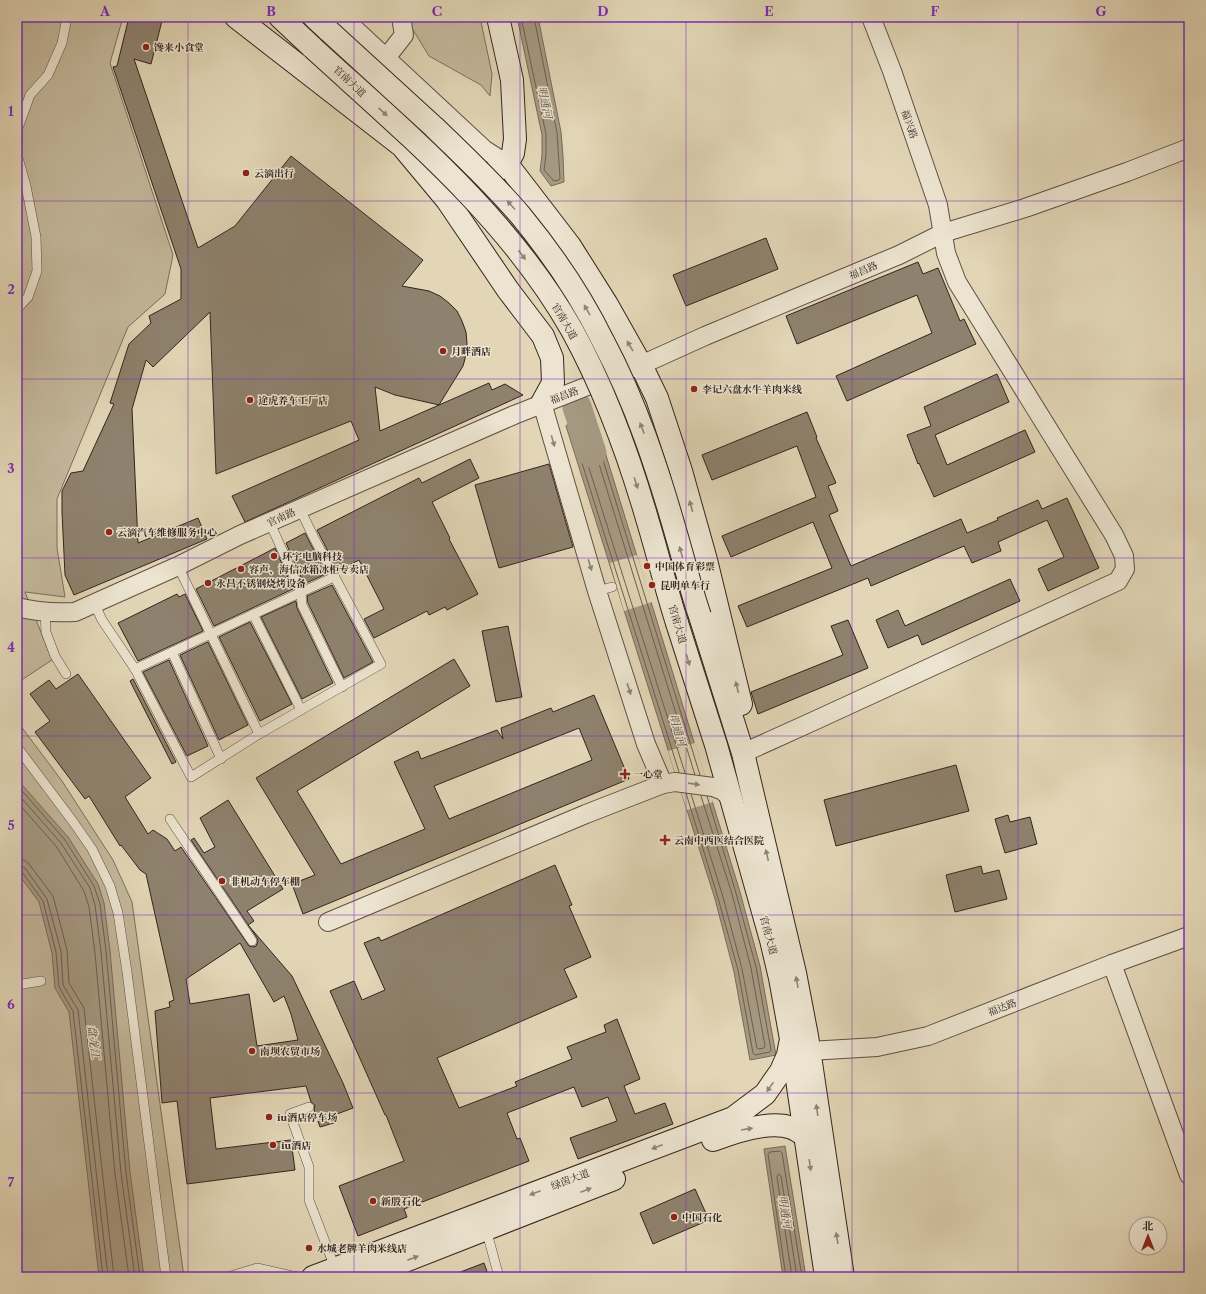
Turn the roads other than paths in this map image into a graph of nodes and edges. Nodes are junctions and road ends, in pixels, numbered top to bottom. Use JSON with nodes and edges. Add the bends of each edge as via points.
{"nodes":[{"id":1,"x":67,"y":17,"type":"edge"},
{"id":2,"x":236,"y":17,"type":"edge"},
{"id":3,"x":280,"y":17,"type":"edge"},
{"id":4,"x":314,"y":17,"type":"edge"},
{"id":5,"x":342,"y":17,"type":"edge"},
{"id":6,"x":401,"y":17,"type":"edge"},
{"id":7,"x":498,"y":17,"type":"edge"},
{"id":8,"x":871,"y":17,"type":"edge"},
{"id":9,"x":386,"y":58,"type":"junction"},
{"id":10,"x":1189,"y":148,"type":"edge"},
{"id":11,"x":506,"y":164,"type":"junction"},
{"id":12,"x":447,"y":200,"type":"junction"},
{"id":13,"x":943,"y":233,"type":"junction"},
{"id":14,"x":17,"y":309,"type":"edge"},
{"id":15,"x":641,"y":365,"type":"junction"},
{"id":16,"x":542,"y":403,"type":"junction"},
{"id":17,"x":300,"y":509,"type":"junction"},
{"id":18,"x":270,"y":523,"type":"junction"},
{"id":19,"x":178,"y":566,"type":"junction"},
{"id":20,"x":334,"y":577,"type":"junction"},
{"id":21,"x":301,"y":592,"type":"junction"},
{"id":22,"x":94,"y":603,"type":"junction"},
{"id":23,"x":17,"y":607,"type":"edge"},
{"id":24,"x":45,"y":611,"type":"junction"},
{"id":25,"x":253,"y":614,"type":"junction"},
{"id":26,"x":211,"y":634,"type":"junction"},
{"id":27,"x":172,"y":652,"type":"junction"},
{"id":28,"x":135,"y":669,"type":"junction"},
{"id":29,"x":66,"y":674,"type":"dead end"},
{"id":30,"x":342,"y":687,"type":"junction"},
{"id":31,"x":301,"y":710,"type":"junction"},
{"id":32,"x":259,"y":734,"type":"junction"},
{"id":33,"x":17,"y":747,"type":"edge"},
{"id":34,"x":743,"y":753,"type":"junction"},
{"id":35,"x":221,"y":758,"type":"junction"},
{"id":36,"x":669,"y":783,"type":"junction"},
{"id":37,"x":731,"y":799,"type":"junction"},
{"id":38,"x":170,"y":819,"type":"dead end"},
{"id":39,"x":328,"y":922,"type":"dead end"},
{"id":40,"x":1189,"y":936,"type":"edge"},
{"id":41,"x":252,"y":941,"type":"dead end"},
{"id":42,"x":1112,"y":964,"type":"junction"},
{"id":43,"x":41,"y":981,"type":"dead end"},
{"id":44,"x":17,"y":985,"type":"edge"},
{"id":45,"x":791,"y":1039,"type":"junction"},
{"id":46,"x":809,"y":1051,"type":"junction"},
{"id":47,"x":309,"y":1107,"type":"dead end"},
{"id":48,"x":806,"y":1136,"type":"junction"},
{"id":49,"x":1189,"y":1175,"type":"edge"},
{"id":50,"x":486,"y":1229,"type":"junction"},
{"id":51,"x":335,"y":1268,"type":"junction"},
{"id":52,"x":166,"y":1277,"type":"edge"},
{"id":53,"x":228,"y":1277,"type":"edge"},
{"id":54,"x":297,"y":1277,"type":"edge"},
{"id":55,"x":313,"y":1277,"type":"edge"},
{"id":56,"x":364,"y":1277,"type":"edge"},
{"id":57,"x":499,"y":1277,"type":"edge"},
{"id":58,"x":826,"y":1277,"type":"edge"},
{"id":59,"x":842,"y":1277,"type":"edge"}],
"edges":[{"from":1,"to":14,"type":"lane","via":[[62,43],[48,75],[30,95],[18,128],[18,158],[36,237],[38,271],[28,297]]},
{"from":2,"to":12,"type":"main road","via":[[402,146]]},
{"from":3,"to":37,"type":"main road","name":"官南大道","one_way":true,"bridge":true,"via":[[467,192],[518,250],[547,291],[579,345],[611,415],[642,500],[692,675]]},
{"from":34,"to":4,"type":"main road","name":"官南大道","one_way":true,"bridge":true,"via":[[649,449],[604,341],[580,299],[541,241],[484,176]]},
{"from":5,"to":9,"type":"street"},
{"from":6,"to":9,"type":"street","via":[[404,35]]},
{"from":7,"to":11,"type":"main road","via":[[512,80],[515,139],[513,153]]},
{"from":8,"to":13,"type":"street","name":"福兴路","via":[[938,205]]},
{"from":9,"to":11,"type":"street","via":[[486,150]]},
{"from":10,"to":13,"type":"street","name":"福昌路","via":[[1025,208]]},
{"from":11,"to":12,"type":"main road"},
{"from":15,"to":11,"type":"main road","one_way":true,"via":[[570,246]]},
{"from":12,"to":16,"type":"main road","via":[[508,290],[543,336],[552,358],[553,383]]},
{"from":13,"to":15,"type":"street","name":"福昌路","via":[[899,255]]},
{"from":13,"to":34,"type":"street","name":"福兴路","via":[[946,253],[957,282],[1114,535],[1124,556],[1125,569],[1118,581]]},
{"from":15,"to":16,"type":"street","name":"福昌路"},
{"from":34,"to":15,"type":"main road","one_way":true,"via":[[743,715],[706,560],[657,398]]},
{"from":16,"to":17,"type":"street","name":"官南路"},
{"from":16,"to":36,"type":"street","one_way":true,"via":[[605,589],[646,744]]},
{"from":17,"to":18,"type":"street","name":"官南路"},
{"from":17,"to":20,"type":"lane"},
{"from":18,"to":19,"type":"street","name":"官南路"},
{"from":18,"to":21,"type":"lane"},
{"from":19,"to":22,"type":"street","name":"官南路"},
{"from":19,"to":26,"type":"lane"},
{"from":20,"to":21,"type":"lane"},
{"from":20,"to":30,"type":"lane","via":[[381,664]]},
{"from":21,"to":25,"type":"lane"},
{"from":21,"to":30,"type":"lane","via":[[302,605]]},
{"from":22,"to":24,"type":"street","name":"官南路","via":[[75,612]]},
{"from":22,"to":28,"type":"lane","via":[[102,620]]},
{"from":23,"to":24,"type":"street","name":"官南路"},
{"from":24,"to":29,"type":"lane","via":[[46,632],[55,656]]},
{"from":25,"to":26,"type":"lane"},
{"from":25,"to":31,"type":"lane"},
{"from":26,"to":27,"type":"lane"},
{"from":26,"to":32,"type":"lane"},
{"from":27,"to":28,"type":"lane"},
{"from":27,"to":35,"type":"lane"},
{"from":28,"to":35,"type":"lane","via":[[191,777]]},
{"from":30,"to":31,"type":"lane"},
{"from":31,"to":32,"type":"lane"},
{"from":32,"to":35,"type":"lane"},
{"from":33,"to":52,"type":"lane","via":[[92,849],[110,886],[116,906],[127,972]]},
{"from":46,"to":34,"type":"main road","name":"官南大道","one_way":true,"via":[[795,973]]},
{"from":36,"to":37,"type":"street","one_way":true,"via":[[713,787],[723,791]]},
{"from":36,"to":39,"type":"street","via":[[586,814]]},
{"from":37,"to":45,"type":"main road","name":"官南大道","via":[[771,940]]},
{"from":38,"to":41,"type":"lane"},
{"from":40,"to":42,"type":"street","name":"福达路"},
{"from":42,"to":46,"type":"street","name":"福达路","via":[[928,1036],[877,1047]]},
{"from":42,"to":49,"type":"street"},
{"from":43,"to":44,"type":"lane"},
{"from":45,"to":48,"type":"main road","name":"官南大道"},
{"from":45,"to":51,"type":"main road","name":"绿茵大道","one_way":true,"via":[[788,1055],[781,1070],[765,1094],[733,1118]]},
{"from":59,"to":46,"type":"main road","name":"官南大道","one_way":true},
{"from":47,"to":51,"type":"lane","via":[[290,1114],[309,1167],[309,1200]]},
{"from":50,"to":48,"type":"main road","name":"绿茵大道","one_way":true,"via":[[736,1131],[775,1125],[792,1128]]},
{"from":48,"to":58,"type":"main road","name":"官南大道","one_way":true},
{"from":56,"to":50,"type":"main road","name":"绿茵大道","one_way":true},
{"from":50,"to":57,"type":"lane"},
{"from":51,"to":55,"type":"main road","name":"绿茵大道"},
{"from":53,"to":54,"type":"lane","via":[[257,1268]]}]}
